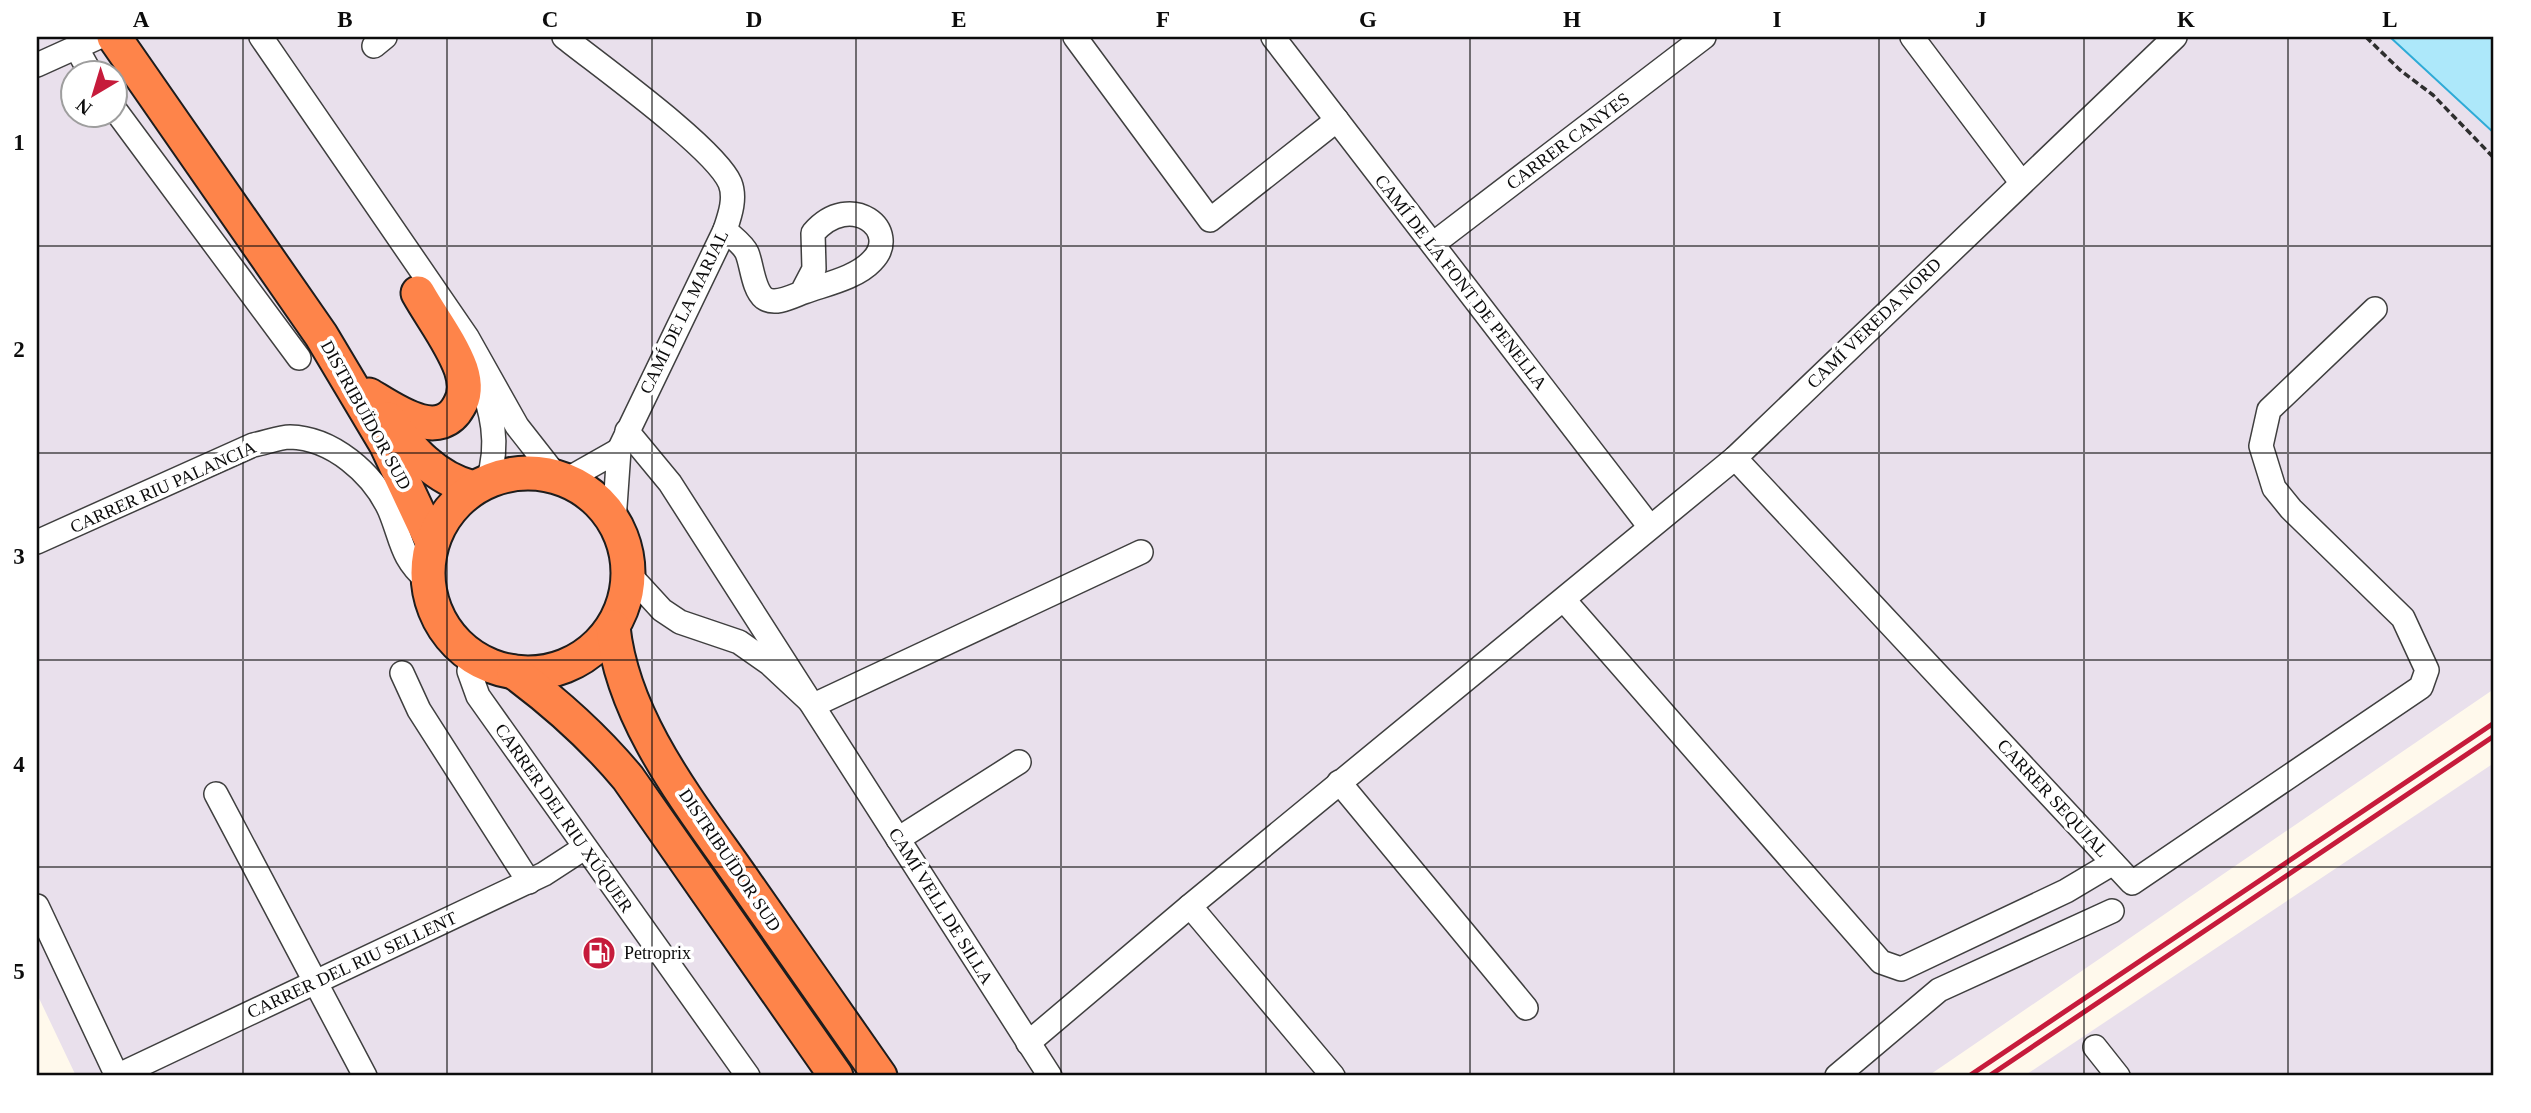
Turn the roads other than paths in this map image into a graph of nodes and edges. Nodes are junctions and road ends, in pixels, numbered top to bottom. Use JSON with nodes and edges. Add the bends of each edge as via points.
{"nodes":[{"id":1,"x":99,"y":37,"type":"edge"},
{"id":2,"x":114,"y":37,"type":"edge"},
{"id":3,"x":243,"y":37,"type":"edge"},
{"id":4,"x":261,"y":37,"type":"edge"},
{"id":5,"x":564,"y":37,"type":"edge"},
{"id":6,"x":1075,"y":37,"type":"edge"},
{"id":7,"x":1273,"y":37,"type":"edge"},
{"id":8,"x":1704,"y":37,"type":"edge"},
{"id":9,"x":1912,"y":37,"type":"edge"},
{"id":10,"x":2175,"y":37,"type":"edge"},
{"id":11,"x":76,"y":47,"type":"junction"},
{"id":12,"x":83,"y":60,"type":"edge"},
{"id":13,"x":37,"y":65,"type":"edge"},
{"id":14,"x":1337,"y":120,"type":"junction"},
{"id":15,"x":130,"y":128,"type":"edge"},
{"id":16,"x":2021,"y":182,"type":"junction"},
{"id":17,"x":725,"y":230,"type":"junction"},
{"id":18,"x":1433,"y":244,"type":"junction"},
{"id":19,"x":802,"y":292,"type":"dead end"},
{"id":20,"x":418,"y":293,"type":"junction"},
{"id":21,"x":2375,"y":309,"type":"dead end"},
{"id":22,"x":310,"y":346,"type":"junction"},
{"id":23,"x":369,"y":395,"type":"junction"},
{"id":24,"x":623,"y":441,"type":"junction"},
{"id":25,"x":1735,"y":458,"type":"junction"},
{"id":26,"x":561,"y":478,"type":"junction"},
{"id":27,"x":481,"y":484,"type":"junction"},
{"id":28,"x":614,"y":521,"type":"junction"},
{"id":29,"x":1650,"y":527,"type":"junction"},
{"id":30,"x":37,"y":542,"type":"edge"},
{"id":31,"x":432,"y":542,"type":"junction"},
{"id":32,"x":1141,"y":552,"type":"dead end"},
{"id":33,"x":628,"y":573,"type":"junction"},
{"id":34,"x":428,"y":580,"type":"junction"},
{"id":35,"x":1564,"y":600,"type":"junction"},
{"id":36,"x":612,"y":627,"type":"junction"},
{"id":37,"x":472,"y":656,"type":"junction"},
{"id":38,"x":514,"y":672,"type":"junction"},
{"id":39,"x":402,"y":673,"type":"dead end"},
{"id":40,"x":814,"y":705,"type":"junction"},
{"id":41,"x":1019,"y":762,"type":"dead end"},
{"id":42,"x":1339,"y":782,"type":"junction"},
{"id":43,"x":216,"y":794,"type":"dead end"},
{"id":44,"x":898,"y":839,"type":"junction"},
{"id":45,"x":584,"y":848,"type":"junction"},
{"id":46,"x":2113,"y":863,"type":"junction"},
{"id":47,"x":529,"y":882,"type":"junction"},
{"id":48,"x":37,"y":906,"type":"edge"},
{"id":49,"x":1190,"y":906,"type":"junction"},
{"id":50,"x":2112,"y":911,"type":"dead end"},
{"id":51,"x":315,"y":983,"type":"junction"},
{"id":52,"x":1526,"y":1008,"type":"dead end"},
{"id":53,"x":1028,"y":1043,"type":"junction"},
{"id":54,"x":2095,"y":1048,"type":"dead end"},
{"id":55,"x":117,"y":1076,"type":"edge"},
{"id":56,"x":365,"y":1076,"type":"edge"},
{"id":57,"x":748,"y":1076,"type":"edge"},
{"id":58,"x":836,"y":1076,"type":"edge"},
{"id":59,"x":880,"y":1076,"type":"edge"},
{"id":60,"x":1050,"y":1076,"type":"edge"},
{"id":61,"x":1333,"y":1076,"type":"edge"},
{"id":62,"x":1837,"y":1076,"type":"edge"},
{"id":63,"x":2118,"y":1076,"type":"edge"}],
"edges":[{"from":1,"to":11,"type":"street"},
{"from":2,"to":22,"type":"highway"},
{"from":3,"to":20,"type":"street"},
{"from":4,"to":26,"type":"street","via":[[479,355],[517,426]]},
{"from":5,"to":17,"type":"street","name":"CAMÍ DE LA MARJAL","via":[[707,153],[730,183],[733,204]]},
{"from":6,"to":14,"type":"street","via":[[1210,220]]},
{"from":7,"to":14,"type":"street","name":"CAMÍ DE LA FONT DE PENELLA"},
{"from":8,"to":18,"type":"street","name":"CARRER CANYES"},
{"from":9,"to":16,"type":"street"},
{"from":10,"to":16,"type":"street","name":"CAMÍ VEREDA NORD"},
{"from":11,"to":12,"type":"street"},
{"from":11,"to":13,"type":"street"},
{"from":14,"to":18,"type":"street","name":"CAMÍ DE LA FONT DE PENELLA"},
{"from":15,"to":22,"type":"street"},
{"from":16,"to":25,"type":"street","name":"CAMÍ VEREDA NORD"},
{"from":17,"to":19,"type":"street","via":[[746,250],[764,298],[773,301]]},
{"from":17,"to":24,"type":"street","name":"CAMÍ DE LA MARJAL"},
{"from":18,"to":29,"type":"street","name":"CAMÍ DE LA FONT DE PENELLA"},
{"from":20,"to":23,"type":"highway","via":[[462,371],[464,397],[452,416],[431,424]]},
{"from":20,"to":27,"type":"street","via":[[438,312],[483,387],[495,433],[493,465]]},
{"from":21,"to":46,"type":"street","name":"CARRER SEQUIAL","via":[[2269,410],[2261,446],[2274,488],[2291,509],[2403,618],[2427,670],[2421,687],[2132,883]]},
{"from":22,"to":23,"type":"highway","name":"DISTRIBUÏDOR SUD"},
{"from":22,"to":31,"type":"highway","name":"DISTRIBUÏDOR SUD","via":[[386,444]]},
{"from":23,"to":27,"type":"highway","name":"DISTRIBUÏDOR SUD","via":[[441,476]]},
{"from":24,"to":26,"type":"street"},
{"from":24,"to":28,"type":"street","name":"CAMÍ DE LA MARJAL"},
{"from":24,"to":40,"type":"street","name":"CAMÍ VELL DE SILLA","via":[[670,483]]},
{"from":25,"to":29,"type":"street","name":"CAMÍ VEREDA NORD"},
{"from":25,"to":46,"type":"street","name":"CARRER SEQUIAL"},
{"from":26,"to":27,"type":"highway","via":[[522,472]]},
{"from":26,"to":28,"type":"highway","via":[[593,496]]},
{"from":27,"to":31,"type":"highway","via":[[448,511]]},
{"from":28,"to":33,"type":"highway","via":[[625,546]]},
{"from":29,"to":35,"type":"street","name":"CAMÍ VEREDA NORD"},
{"from":30,"to":34,"type":"street","name":"CARRER RIU PALANCIA","via":[[253,445],[289,437],[318,442],[352,461],[389,509],[412,567]]},
{"from":31,"to":34,"type":"highway"},
{"from":32,"to":40,"type":"street"},
{"from":33,"to":36,"type":"highway","via":[[624,601]]},
{"from":33,"to":40,"type":"street","via":[[662,610],[680,622],[739,642]]},
{"from":34,"to":37,"type":"highway","via":[[434,609],[449,635]]},
{"from":35,"to":42,"type":"street","name":"CAMÍ VEREDA NORD"},
{"from":35,"to":46,"type":"street","via":[[1881,962],[1901,969],[2066,891]]},
{"from":36,"to":38,"type":"highway","via":[[594,649],[570,664],[542,672]]},
{"from":36,"to":59,"type":"highway","name":"DISTRIBUÏDOR SUD","via":[[631,696],[673,776]]},
{"from":37,"to":38,"type":"highway"},
{"from":37,"to":45,"type":"street","name":"CARRER DEL RIU XÚQUER","via":[[469,671],[478,696]]},
{"from":38,"to":58,"type":"highway","name":"DISTRIBUÏDOR SUD","via":[[600,744],[628,778]]},
{"from":39,"to":47,"type":"street","via":[[419,710]]},
{"from":40,"to":44,"type":"street","name":"CAMÍ VELL DE SILLA"},
{"from":41,"to":44,"type":"street"},
{"from":42,"to":49,"type":"street"},
{"from":42,"to":52,"type":"street"},
{"from":43,"to":51,"type":"street"},
{"from":44,"to":53,"type":"street","name":"CAMÍ VELL DE SILLA"},
{"from":45,"to":47,"type":"street","name":"CARRER DEL RIU SELLENT"},
{"from":45,"to":57,"type":"street","name":"CARRER DEL RIU XÚQUER"},
{"from":47,"to":51,"type":"street","name":"CARRER DEL RIU SELLENT"},
{"from":48,"to":55,"type":"street"},
{"from":49,"to":53,"type":"street"},
{"from":49,"to":61,"type":"street"},
{"from":50,"to":62,"type":"street","via":[[1939,990]]},
{"from":51,"to":55,"type":"street","name":"CARRER DEL RIU SELLENT"},
{"from":51,"to":56,"type":"street"},
{"from":53,"to":60,"type":"street","name":"CAMÍ VELL DE SILLA"},
{"from":54,"to":63,"type":"street"}]}
